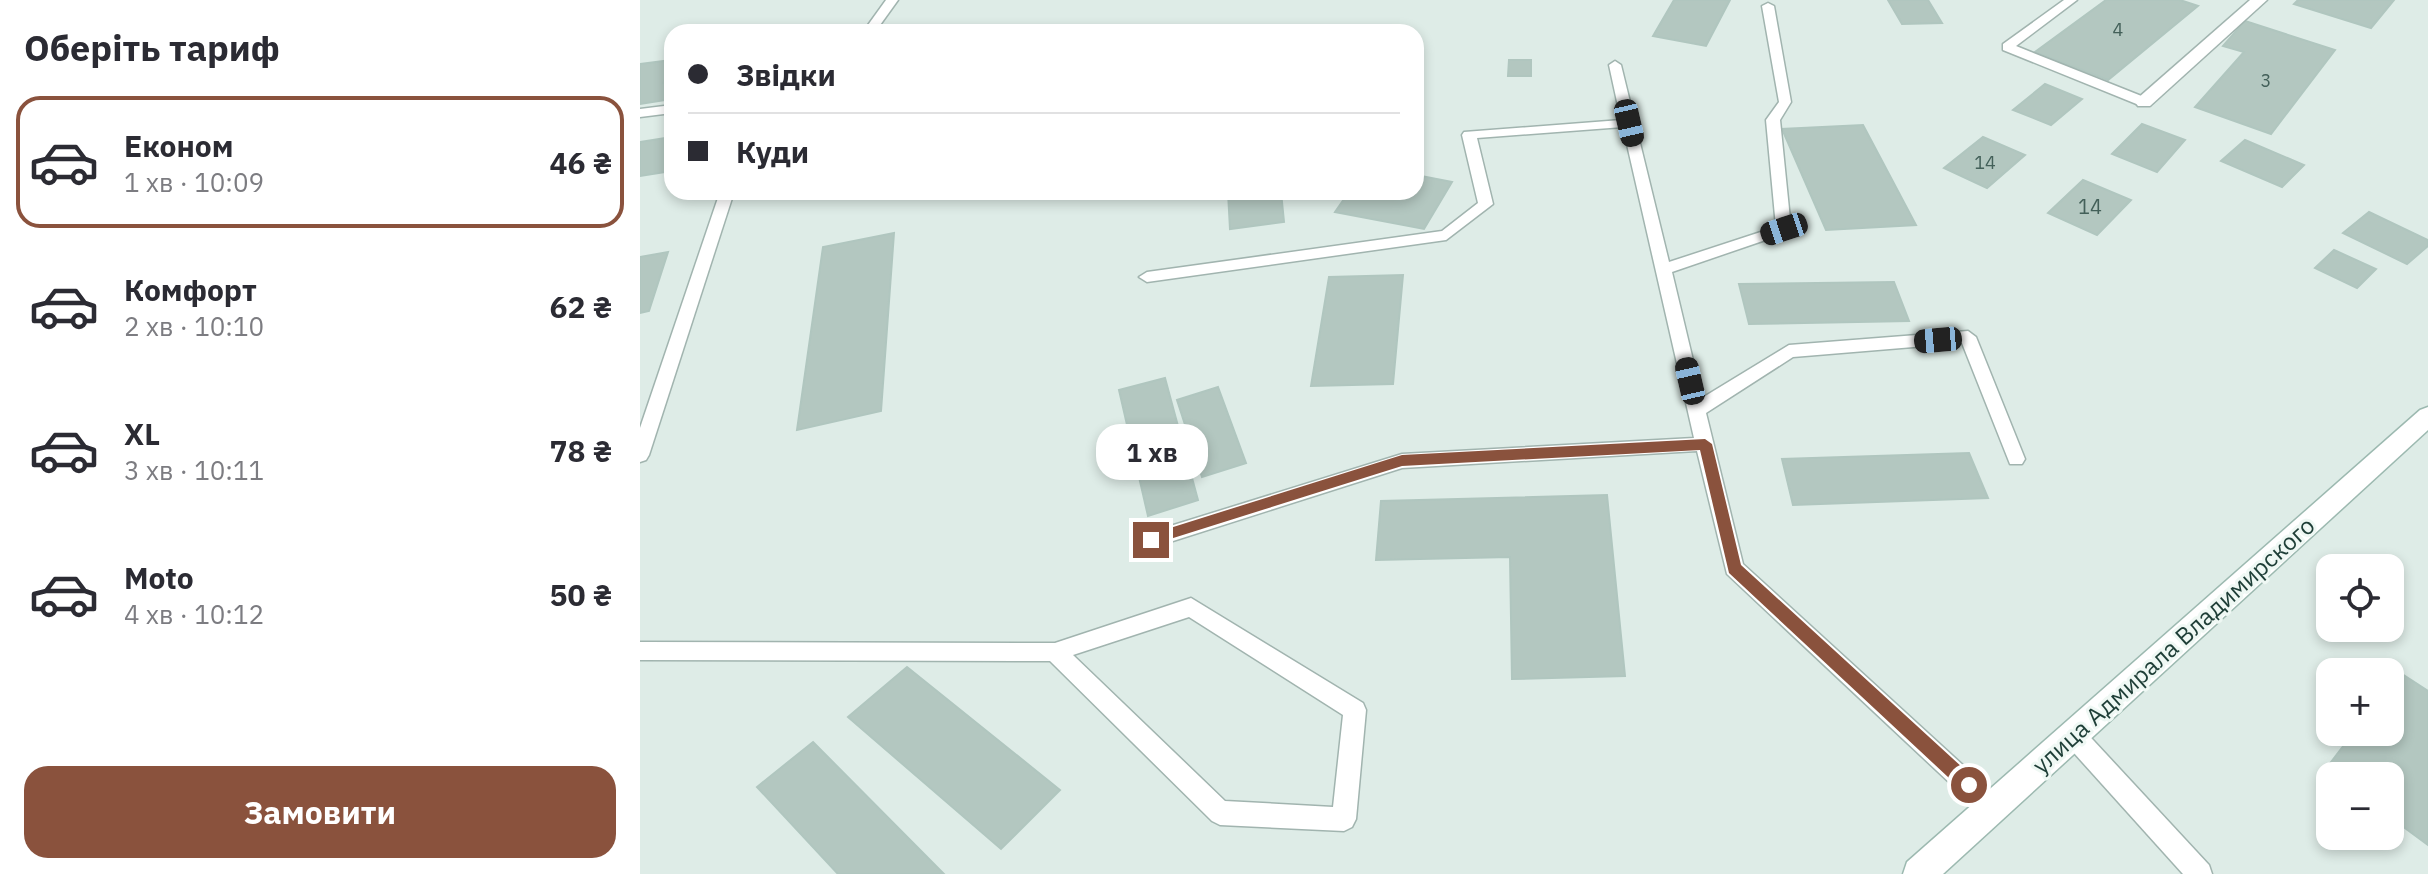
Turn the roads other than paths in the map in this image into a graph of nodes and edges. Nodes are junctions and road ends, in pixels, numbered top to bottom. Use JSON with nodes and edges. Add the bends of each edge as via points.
{"nodes":[{"id":1,"x":892,"y":0,"type":"edge"},
{"id":2,"x":2071,"y":0,"type":"edge"},
{"id":3,"x":2259,"y":0,"type":"edge"},
{"id":4,"x":1768,"y":6,"type":"dead end"},
{"id":5,"x":875,"y":24,"type":"edge"},
{"id":6,"x":1615,"y":65,"type":"dead end"},
{"id":7,"x":2144,"y":102,"type":"joint"},
{"id":8,"x":664,"y":110,"type":"edge"},
{"id":9,"x":640,"y":113,"type":"edge"},
{"id":10,"x":1629,"y":123,"type":"junction"},
{"id":11,"x":724,"y":200,"type":"edge"},
{"id":12,"x":1664,"y":269,"type":"junction"},
{"id":13,"x":1147,"y":277,"type":"dead end"},
{"id":14,"x":1697,"y":410,"type":"junction"},
{"id":15,"x":2428,"y":416,"type":"edge"},
{"id":16,"x":1705,"y":444,"type":"junction"},
{"id":17,"x":640,"y":455,"type":"edge"},
{"id":18,"x":2016,"y":459,"type":"dead end"},
{"id":19,"x":1151,"y":540,"type":"dead end"},
{"id":20,"x":640,"y":651,"type":"edge"},
{"id":21,"x":1055,"y":652,"type":"junction"},
{"id":22,"x":2073,"y":735,"type":"junction"},
{"id":23,"x":1992,"y":807,"type":"junction"},
{"id":24,"x":1919,"y":874,"type":"edge"},
{"id":25,"x":2200,"y":874,"type":"edge"}],
"edges":[{"from":1,"to":5,"type":"lane"},
{"from":2,"to":7,"type":"lane","via":[[2007,47]]},
{"from":3,"to":7,"type":"main road"},
{"from":4,"to":12,"type":"lane","via":[[1785,102],[1773,120],[1784,229]]},
{"from":6,"to":10,"type":"lane"},
{"from":8,"to":9,"type":"lane"},
{"from":10,"to":12,"type":"lane"},
{"from":10,"to":13,"type":"lane","via":[[1469,135],[1486,204],[1446,235]]},
{"from":11,"to":17,"type":"lane"},
{"from":12,"to":14,"type":"lane"},
{"from":14,"to":16,"type":"lane"},
{"from":14,"to":18,"type":"lane","via":[[1789,351],[1968,337]]},
{"from":15,"to":22,"type":"main road","name":"улица Адмирала Владимирского"},
{"from":16,"to":19,"type":"lane","via":[[1402,461]]},
{"from":16,"to":23,"type":"lane","via":[[1734,568]]},
{"from":20,"to":21,"type":"lane"},
{"from":21,"to":21,"type":"lane","via":[[1191,607],[1355,710],[1344,819],[1220,813]]},
{"from":22,"to":23,"type":"main road","name":"улица Адмирала Владимирского"},
{"from":22,"to":25,"type":"lane"},
{"from":23,"to":24,"type":"main road","name":"улица Адмирала Владимирского"}]}
